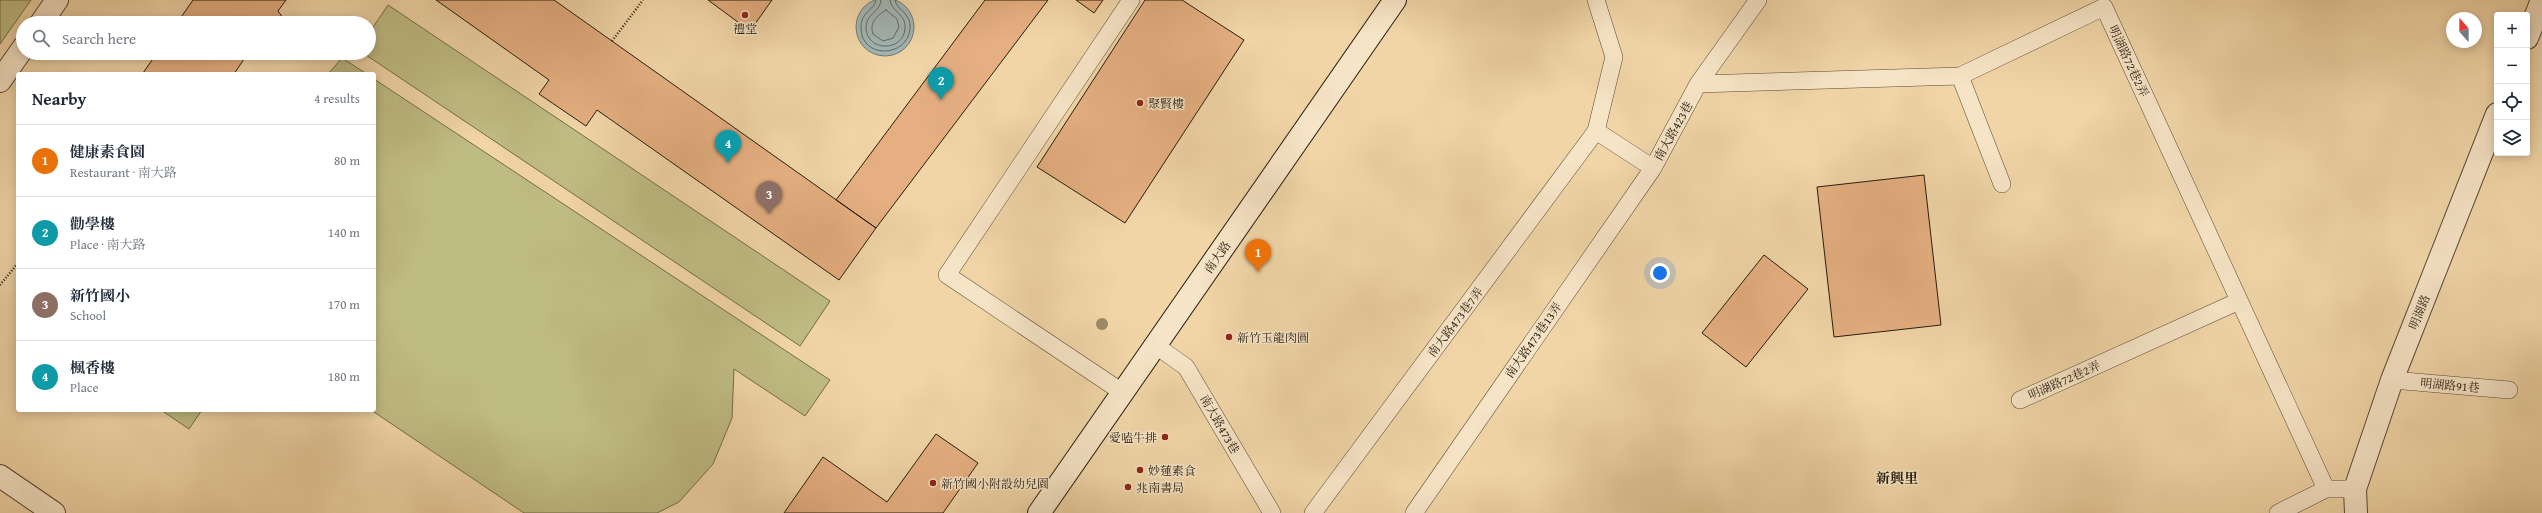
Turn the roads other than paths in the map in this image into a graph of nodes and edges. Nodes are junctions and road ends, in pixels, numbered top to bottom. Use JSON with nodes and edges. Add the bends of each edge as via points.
{"nodes":[{"id":1,"x":57,"y":0,"type":"edge"},
{"id":2,"x":1131,"y":0,"type":"edge"},
{"id":3,"x":1396,"y":0,"type":"edge"},
{"id":4,"x":1596,"y":0,"type":"edge"},
{"id":5,"x":1758,"y":0,"type":"edge"},
{"id":6,"x":2542,"y":0,"type":"edge"},
{"id":7,"x":46,"y":16,"type":"edge"},
{"id":8,"x":2530,"y":30,"type":"edge"},
{"id":9,"x":16,"y":58,"type":"edge"},
{"id":10,"x":1960,"y":76,"type":"junction"},
{"id":11,"x":0,"y":81,"type":"edge"},
{"id":12,"x":1698,"y":84,"type":"junction"},
{"id":13,"x":2495,"y":120,"type":"edge"},
{"id":14,"x":1596,"y":130,"type":"junction"},
{"id":15,"x":1653,"y":168,"type":"junction"},
{"id":16,"x":2002,"y":184,"type":"dead end"},
{"id":17,"x":2239,"y":300,"type":"junction"},
{"id":18,"x":1156,"y":345,"type":"junction"},
{"id":19,"x":2392,"y":380,"type":"junction"},
{"id":20,"x":2509,"y":390,"type":"dead end"},
{"id":21,"x":1122,"y":392,"type":"junction"},
{"id":22,"x":2020,"y":400,"type":"dead end"},
{"id":23,"x":0,"y":476,"type":"edge"},
{"id":24,"x":2354,"y":489,"type":"junction"},
{"id":25,"x":2326,"y":490,"type":"junction"},
{"id":26,"x":54,"y":513,"type":"edge"},
{"id":27,"x":1039,"y":513,"type":"edge"},
{"id":28,"x":1272,"y":513,"type":"edge"},
{"id":29,"x":1313,"y":513,"type":"edge"},
{"id":30,"x":1414,"y":513,"type":"edge"},
{"id":31,"x":2278,"y":513,"type":"edge"},
{"id":32,"x":2356,"y":513,"type":"edge"}],
"edges":[{"from":1,"to":7,"type":"main road"},
{"from":2,"to":21,"type":"lane","via":[[947,274]]},
{"from":3,"to":18,"type":"main road","name":"南大路"},
{"from":4,"to":14,"type":"lane","via":[[1614,57]]},
{"from":5,"to":12,"type":"lane","name":"南大路423巷"},
{"from":6,"to":8,"type":"main road"},
{"from":9,"to":11,"type":"main road"},
{"from":10,"to":12,"type":"lane"},
{"from":10,"to":16,"type":"lane"},
{"from":10,"to":17,"type":"lane","name":"明湖路72巷2弄","via":[[2104,7]]},
{"from":12,"to":15,"type":"lane","name":"南大路423巷"},
{"from":13,"to":19,"type":"main road","name":"明湖路"},
{"from":14,"to":15,"type":"lane","name":"南大路423巷"},
{"from":14,"to":29,"type":"lane","name":"南大路473巷7弄"},
{"from":15,"to":30,"type":"lane","name":"南大路473巷13弄"},
{"from":17,"to":22,"type":"lane","name":"明湖路72巷2弄"},
{"from":17,"to":25,"type":"lane","name":"明湖路72巷2弄"},
{"from":18,"to":21,"type":"main road","name":"南大路"},
{"from":18,"to":28,"type":"lane","name":"南大路473巷","via":[[1186,367]]},
{"from":19,"to":20,"type":"lane","name":"明湖路91巷"},
{"from":19,"to":24,"type":"main road","name":"明湖路"},
{"from":21,"to":27,"type":"main road","name":"南大路"},
{"from":23,"to":26,"type":"main road"},
{"from":24,"to":25,"type":"lane"},
{"from":24,"to":32,"type":"main road","name":"明湖路"},
{"from":25,"to":31,"type":"lane"}]}
